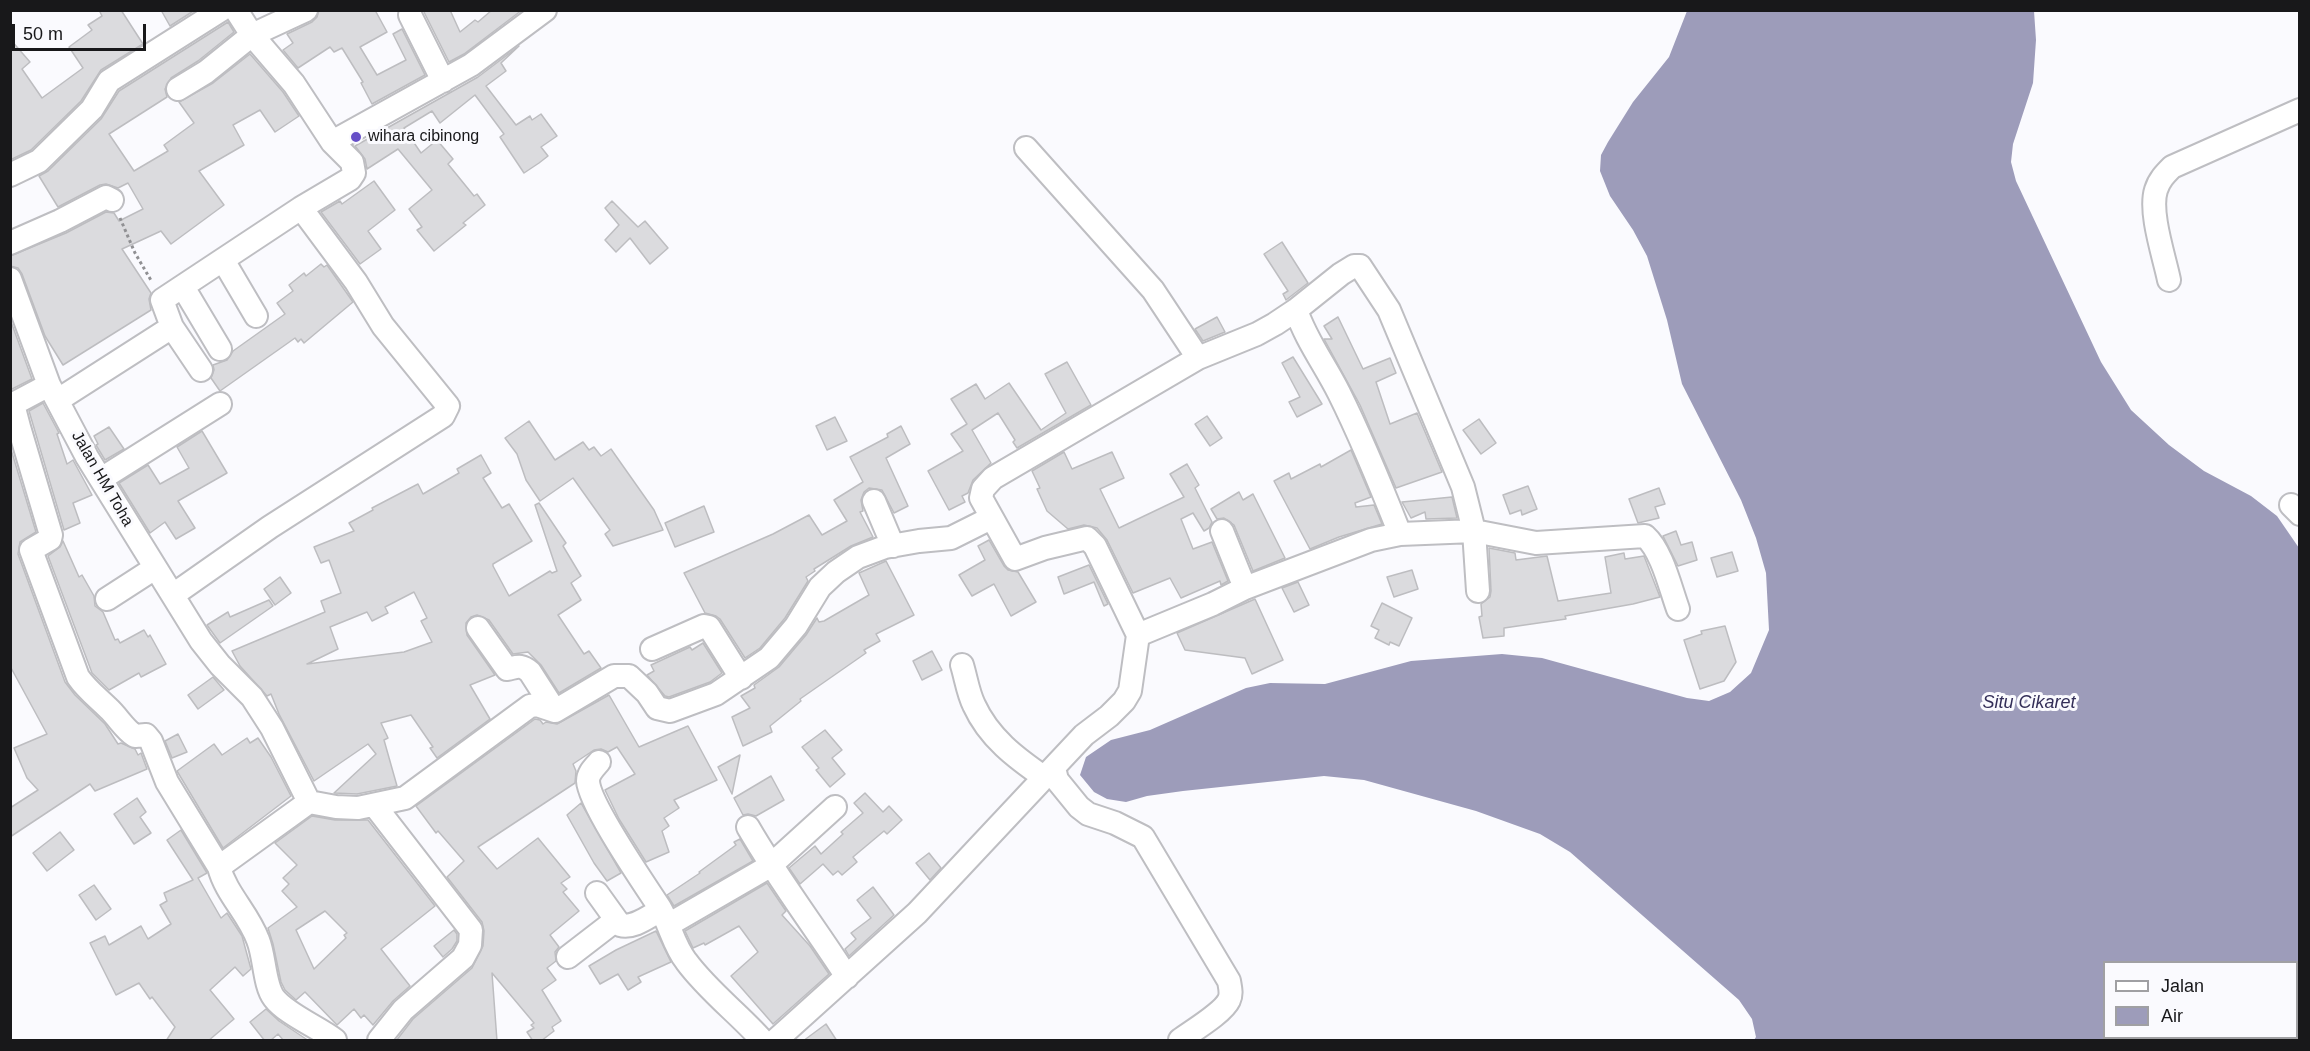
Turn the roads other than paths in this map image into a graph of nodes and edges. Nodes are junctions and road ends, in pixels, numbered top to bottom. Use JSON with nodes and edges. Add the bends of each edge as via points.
{"nodes":[{"id":1,"x":221,"y":10,"type":"edge"},
{"id":2,"x":236,"y":10,"type":"edge"},
{"id":3,"x":306,"y":10,"type":"edge"},
{"id":4,"x":545,"y":10,"type":"edge"},
{"id":5,"x":410,"y":15,"type":"dead end"},
{"id":6,"x":252,"y":35,"type":"junction"},
{"id":7,"x":443,"y":81,"type":"junction"},
{"id":8,"x":178,"y":89,"type":"dead end"},
{"id":9,"x":2300,"y":110,"type":"edge"},
{"id":10,"x":333,"y":142,"type":"junction"},
{"id":11,"x":1026,"y":148,"type":"dead end"},
{"id":12,"x":10,"y":175,"type":"edge"},
{"id":13,"x":112,"y":200,"type":"road end"},
{"id":14,"x":302,"y":208,"type":"junction"},
{"id":15,"x":10,"y":243,"type":"edge"},
{"id":16,"x":224,"y":260,"type":"junction"},
{"id":17,"x":10,"y":279,"type":"edge"},
{"id":18,"x":2169,"y":280,"type":"dead end"},
{"id":19,"x":183,"y":287,"type":"junction"},
{"id":20,"x":1296,"y":310,"type":"junction"},
{"id":21,"x":256,"y":316,"type":"dead end"},
{"id":22,"x":172,"y":327,"type":"junction"},
{"id":23,"x":220,"y":349,"type":"dead end"},
{"id":24,"x":1198,"y":358,"type":"junction"},
{"id":25,"x":201,"y":370,"type":"dead end"},
{"id":26,"x":53,"y":393,"type":"junction"},
{"id":27,"x":220,"y":404,"type":"dead end"},
{"id":28,"x":15,"y":429,"type":"edge"},
{"id":29,"x":101,"y":479,"type":"junction"},
{"id":30,"x":874,"y":501,"type":"dead end"},
{"id":31,"x":991,"y":518,"type":"junction"},
{"id":32,"x":1222,"y":531,"type":"dead end"},
{"id":33,"x":1474,"y":531,"type":"junction"},
{"id":34,"x":1400,"y":534,"type":"junction"},
{"id":35,"x":894,"y":546,"type":"junction"},
{"id":36,"x":155,"y":568,"type":"junction"},
{"id":37,"x":1245,"y":588,"type":"junction"},
{"id":38,"x":1478,"y":591,"type":"dead end"},
{"id":39,"x":173,"y":595,"type":"junction"},
{"id":40,"x":107,"y":599,"type":"dead end"},
{"id":41,"x":1678,"y":609,"type":"dead end"},
{"id":42,"x":478,"y":628,"type":"dead end"},
{"id":43,"x":1138,"y":635,"type":"junction"},
{"id":44,"x":652,"y":649,"type":"dead end"},
{"id":45,"x":962,"y":665,"type":"dead end"},
{"id":46,"x":741,"y":678,"type":"junction"},
{"id":47,"x":555,"y":711,"type":"junction"},
{"id":48,"x":599,"y":762,"type":"dead end"},
{"id":49,"x":1050,"y":773,"type":"junction"},
{"id":50,"x":309,"y":802,"type":"junction"},
{"id":51,"x":375,"y":806,"type":"junction"},
{"id":52,"x":836,"y":807,"type":"dead end"},
{"id":53,"x":748,"y":827,"type":"dead end"},
{"id":54,"x":770,"y":866,"type":"junction"},
{"id":55,"x":219,"y":867,"type":"junction"},
{"id":56,"x":597,"y":893,"type":"dead end"},
{"id":57,"x":664,"y":917,"type":"junction"},
{"id":58,"x":616,"y":920,"type":"junction"},
{"id":59,"x":568,"y":957,"type":"dead end"},
{"id":60,"x":847,"y":977,"type":"junction"},
{"id":61,"x":335,"y":1041,"type":"edge"},
{"id":62,"x":379,"y":1041,"type":"edge"},
{"id":63,"x":762,"y":1041,"type":"edge"},
{"id":64,"x":776,"y":1041,"type":"edge"},
{"id":65,"x":1180,"y":1041,"type":"edge"}],
"edges":[{"from":1,"to":12,"type":"street","via":[[109,81],[92,109],[39,161]]},
{"from":2,"to":6,"type":"street"},
{"from":3,"to":6,"type":"street"},
{"from":4,"to":7,"type":"street"},
{"from":5,"to":7,"type":"street"},
{"from":6,"to":8,"type":"street"},
{"from":6,"to":10,"type":"street","via":[[294,84]]},
{"from":7,"to":10,"type":"street"},
{"from":9,"to":18,"type":"street","via":[[2172,167],[2161,178],[2155,193],[2156,218]]},
{"from":10,"to":14,"type":"street","via":[[352,162],[354,173]]},
{"from":11,"to":24,"type":"street","via":[[1153,290]]},
{"from":13,"to":15,"type":"street","via":[[106,197]]},
{"from":14,"to":16,"type":"street"},
{"from":14,"to":39,"type":"street","via":[[383,326],[447,406],[443,416],[270,527]]},
{"from":16,"to":19,"type":"street"},
{"from":16,"to":21,"type":"street"},
{"from":17,"to":26,"type":"street","name":"Jalan HM Toha"},
{"from":19,"to":22,"type":"street","via":[[162,300]]},
{"from":19,"to":23,"type":"street"},
{"from":20,"to":24,"type":"street","via":[[1257,334]]},
{"from":20,"to":33,"type":"street","via":[[1354,266],[1365,271],[1389,310],[1463,487]]},
{"from":20,"to":34,"type":"street","via":[[1364,444]]},
{"from":22,"to":25,"type":"street"},
{"from":22,"to":26,"type":"street"},
{"from":24,"to":31,"type":"street","via":[[993,478],[981,498]]},
{"from":26,"to":28,"type":"street","via":[[17,402]]},
{"from":26,"to":29,"type":"street","name":"Jalan HM Toha"},
{"from":27,"to":29,"type":"street"},
{"from":28,"to":55,"type":"street","via":[[51,535],[31,550],[78,677],[129,732],[146,735],[151,741],[167,782]]},
{"from":29,"to":36,"type":"street","name":"Jalan HM Toha"},
{"from":30,"to":35,"type":"street"},
{"from":31,"to":35,"type":"street","via":[[951,538]]},
{"from":31,"to":43,"type":"street","via":[[1015,559],[1058,544],[1092,540]]},
{"from":32,"to":37,"type":"street"},
{"from":33,"to":34,"type":"street"},
{"from":33,"to":38,"type":"street"},
{"from":33,"to":41,"type":"street","via":[[1536,543],[1645,536],[1661,560]]},
{"from":34,"to":37,"type":"street","via":[[1371,540]]},
{"from":35,"to":46,"type":"street","via":[[858,558],[836,572],[820,587],[796,626],[769,658]]},
{"from":36,"to":39,"type":"street","name":"Jalan HM Toha"},
{"from":36,"to":40,"type":"street"},
{"from":37,"to":43,"type":"street"},
{"from":39,"to":50,"type":"street","name":"Jalan HM Toha","via":[[220,665],[252,697]]},
{"from":42,"to":47,"type":"street","via":[[507,669],[524,667],[530,672]]},
{"from":43,"to":49,"type":"street","via":[[1130,691],[1124,701],[1084,735]]},
{"from":44,"to":46,"type":"street","via":[[709,627]]},
{"from":45,"to":49,"type":"street","via":[[973,703],[988,730],[1014,757]]},
{"from":46,"to":47,"type":"street","via":[[716,694],[670,711],[657,708],[629,676],[614,676]]},
{"from":47,"to":51,"type":"street","via":[[531,706],[405,798]]},
{"from":48,"to":57,"type":"street","via":[[591,771],[590,789]]},
{"from":49,"to":60,"type":"street","via":[[917,913]]},
{"from":49,"to":65,"type":"street","via":[[1088,814],[1143,837],[1229,981],[1229,1000],[1223,1008]]},
{"from":50,"to":51,"type":"street","via":[[336,807]]},
{"from":50,"to":55,"type":"street"},
{"from":51,"to":62,"type":"street","via":[[471,930],[470,945],[463,958],[403,1010]]},
{"from":52,"to":54,"type":"street"},
{"from":53,"to":54,"type":"street"},
{"from":54,"to":57,"type":"street"},
{"from":54,"to":60,"type":"street"},
{"from":55,"to":61,"type":"street","via":[[223,881],[259,941],[272,996]]},
{"from":56,"to":58,"type":"street"},
{"from":57,"to":58,"type":"street","via":[[626,926]]},
{"from":57,"to":63,"type":"street","via":[[684,959]]},
{"from":58,"to":59,"type":"street"},
{"from":60,"to":64,"type":"street"}]}
